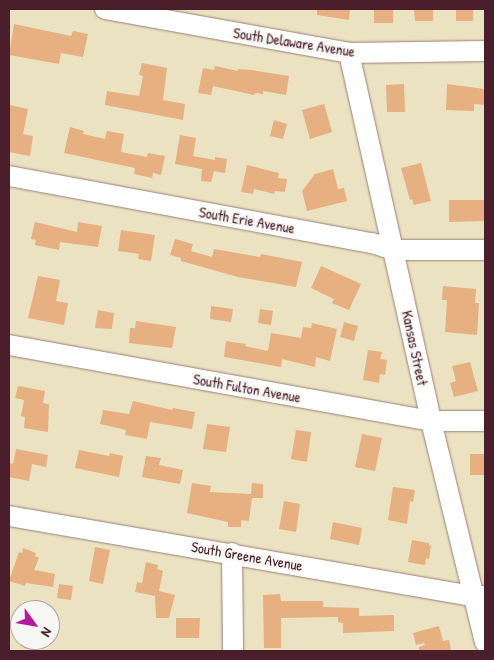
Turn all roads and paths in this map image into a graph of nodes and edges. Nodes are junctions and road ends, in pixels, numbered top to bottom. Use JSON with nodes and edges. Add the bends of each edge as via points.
{"nodes":[{"id":1,"x":112,"y":9,"type":"edge"},
{"id":2,"x":485,"y":52,"type":"edge"},
{"id":3,"x":349,"y":53,"type":"junction"},
{"id":4,"x":9,"y":176,"type":"edge"},
{"id":5,"x":394,"y":250,"type":"junction"},
{"id":6,"x":485,"y":250,"type":"edge"},
{"id":7,"x":9,"y":346,"type":"edge"},
{"id":8,"x":432,"y":421,"type":"junction"},
{"id":9,"x":485,"y":421,"type":"edge"},
{"id":10,"x":9,"y":516,"type":"edge"},
{"id":11,"x":232,"y":553,"type":"junction"},
{"id":12,"x":480,"y":596,"type":"edge"},
{"id":13,"x":485,"y":642,"type":"edge"},
{"id":14,"x":233,"y":651,"type":"edge"}],
"edges":[{"from":1,"to":3,"type":"street","name":"South Delaware Avenue"},
{"from":2,"to":3,"type":"street","name":"South Delaware Avenue"},
{"from":3,"to":5,"type":"street","name":"Kansas Street"},
{"from":4,"to":5,"type":"street","name":"South Erie Avenue","via":[[372,243]]},
{"from":5,"to":6,"type":"street","name":"South Erie Avenue"},
{"from":5,"to":8,"type":"street","name":"Kansas Street"},
{"from":7,"to":8,"type":"street","name":"South Fulton Avenue"},
{"from":8,"to":9,"type":"street","name":"South Fulton Avenue"},
{"from":8,"to":12,"type":"street","name":"Kansas Street"},
{"from":10,"to":11,"type":"street","name":"South Greene Avenue"},
{"from":11,"to":12,"type":"street","name":"South Greene Avenue"},
{"from":11,"to":14,"type":"street"},
{"from":12,"to":13,"type":"street","name":"Kansas Street"}]}
